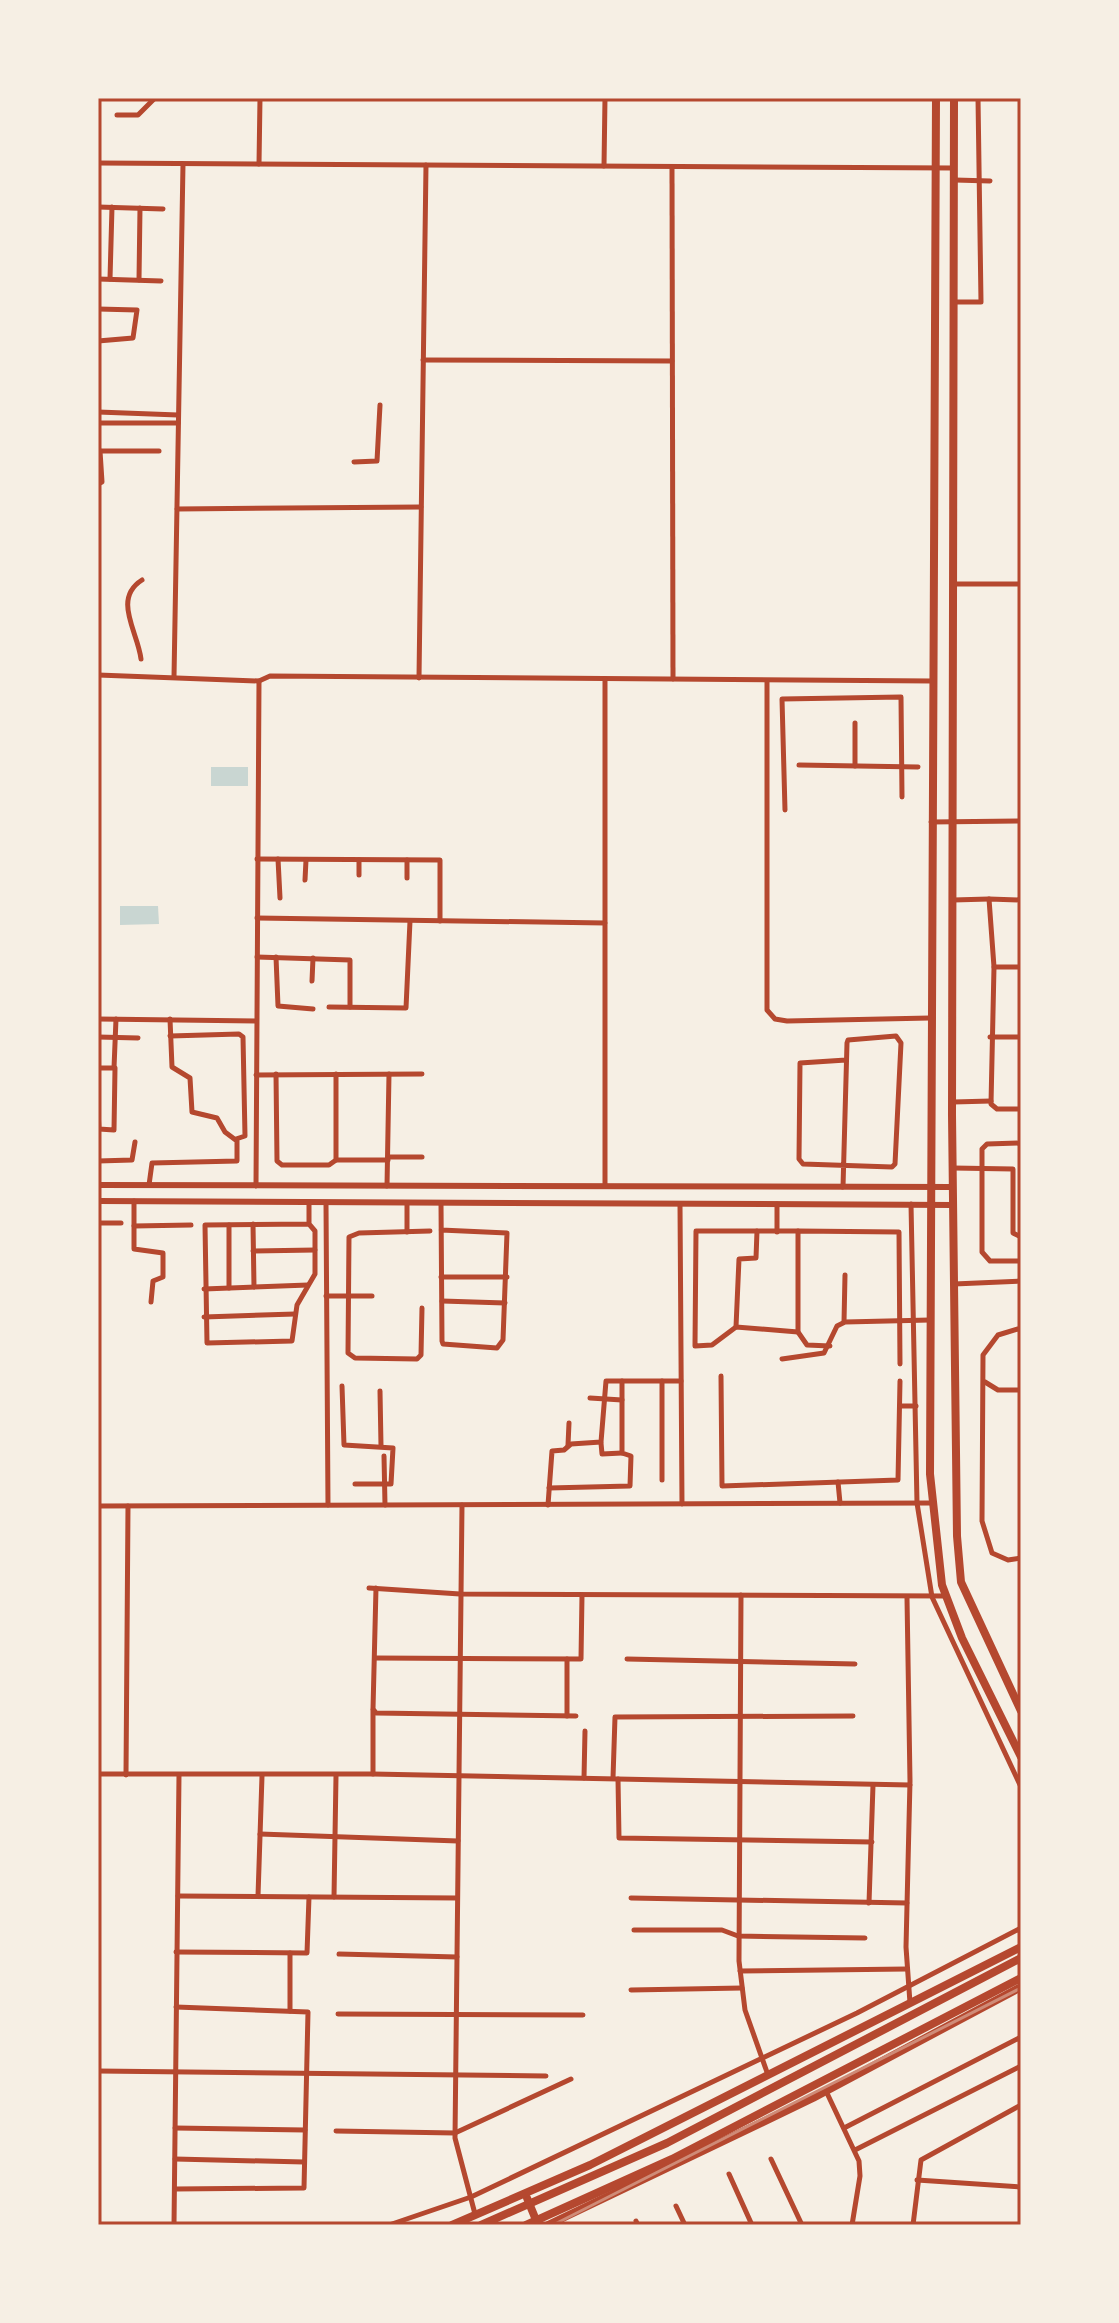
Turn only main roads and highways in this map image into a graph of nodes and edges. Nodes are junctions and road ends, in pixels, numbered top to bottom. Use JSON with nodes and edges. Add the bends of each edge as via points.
{"nodes":[{"id":1,"x":936,"y":98,"type":"edge"},
{"id":2,"x":954,"y":98,"type":"edge"},
{"id":3,"x":1011,"y":1691,"type":"junction"},
{"id":4,"x":992,"y":1699,"type":"junction"},
{"id":5,"x":1021,"y":1711,"type":"edge"},
{"id":6,"x":1021,"y":1757,"type":"edge"},
{"id":7,"x":1021,"y":1947,"type":"edge"},
{"id":8,"x":1021,"y":1958,"type":"edge"},
{"id":9,"x":1021,"y":1978,"type":"edge"},
{"id":10,"x":1021,"y":1987,"type":"edge"},
{"id":11,"x":929,"y":1994,"type":"junction"},
{"id":12,"x":945,"y":2027,"type":"junction"},
{"id":13,"x":525,"y":2193,"type":"junction"},
{"id":14,"x":452,"y":2225,"type":"edge"},
{"id":15,"x":481,"y":2225,"type":"edge"},
{"id":16,"x":526,"y":2225,"type":"edge"},
{"id":17,"x":538,"y":2225,"type":"edge"},
{"id":18,"x":548,"y":2225,"type":"edge"}],
"edges":[{"from":1,"to":4,"type":"main road","via":[[932,1503],[946,1596]]},
{"from":2,"to":3,"type":"main road","via":[[955,1483],[961,1582]]},
{"from":3,"to":4,"type":"main road"},
{"from":3,"to":5,"type":"main road"},
{"from":4,"to":6,"type":"main road"},
{"from":7,"to":11,"type":"main road"},
{"from":8,"to":15,"type":"main road","via":[[667,2143]]},
{"from":9,"to":16,"type":"main road","via":[[672,2159]]},
{"from":10,"to":12,"type":"main road"},
{"from":11,"to":12,"type":"main road"},
{"from":11,"to":13,"type":"main road"},
{"from":12,"to":18,"type":"main road","via":[[662,2173]]},
{"from":13,"to":14,"type":"main road"},
{"from":13,"to":17,"type":"main road"}]}
